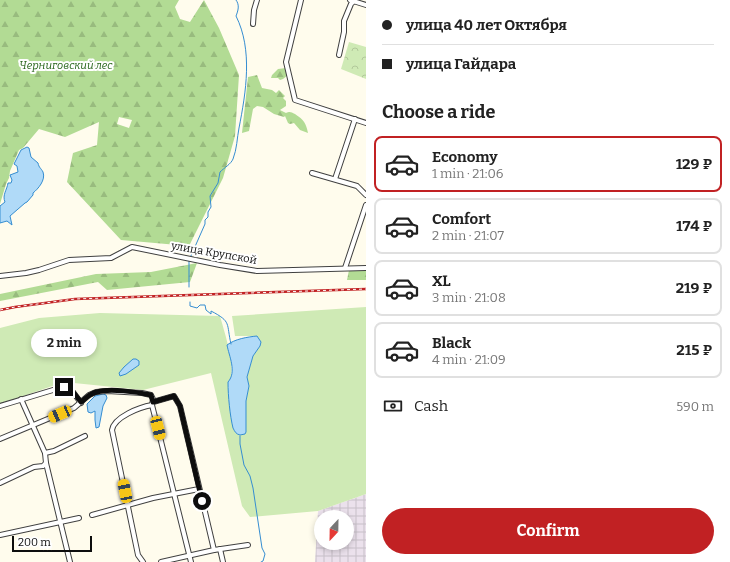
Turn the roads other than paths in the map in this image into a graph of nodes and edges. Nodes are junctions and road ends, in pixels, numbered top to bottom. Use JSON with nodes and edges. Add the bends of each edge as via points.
{"nodes":[{"id":1,"x":257,"y":0,"type":"edge"},
{"id":2,"x":301,"y":0,"type":"edge"},
{"id":3,"x":353,"y":0,"type":"edge"},
{"id":4,"x":366,"y":5,"type":"edge"},
{"id":5,"x":253,"y":24,"type":"dead end"},
{"id":6,"x":338,"y":55,"type":"dead end"},
{"id":7,"x":355,"y":119,"type":"junction"},
{"id":8,"x":366,"y":123,"type":"edge"},
{"id":9,"x":312,"y":173,"type":"dead end"},
{"id":10,"x":335,"y":179,"type":"junction"},
{"id":11,"x":366,"y":195,"type":"edge"},
{"id":12,"x":366,"y":206,"type":"edge"},
{"id":13,"x":345,"y":268,"type":"junction"},
{"id":14,"x":366,"y":268,"type":"edge"},
{"id":15,"x":0,"y":276,"type":"edge"},
{"id":16,"x":21,"y":399,"type":"junction"},
{"id":17,"x":81,"y":402,"type":"junction"},
{"id":18,"x":153,"y":404,"type":"junction"},
{"id":19,"x":0,"y":406,"type":"edge"},
{"id":20,"x":32,"y":425,"type":"junction"},
{"id":21,"x":86,"y":436,"type":"dead end"},
{"id":22,"x":0,"y":439,"type":"edge"},
{"id":23,"x":45,"y":453,"type":"junction"},
{"id":24,"x":46,"y":463,"type":"junction"},
{"id":25,"x":0,"y":483,"type":"edge"},
{"id":26,"x":199,"y":489,"type":"junction"},
{"id":27,"x":174,"y":493,"type":"junction"},
{"id":28,"x":128,"y":506,"type":"junction"},
{"id":29,"x":92,"y":515,"type":"dead end"},
{"id":30,"x":79,"y":518,"type":"dead end"},
{"id":31,"x":61,"y":522,"type":"junction"},
{"id":32,"x":0,"y":535,"type":"edge"},
{"id":33,"x":248,"y":545,"type":"dead end"},
{"id":34,"x":220,"y":549,"type":"junction"},
{"id":35,"x":214,"y":550,"type":"junction"},
{"id":36,"x":189,"y":555,"type":"junction"},
{"id":37,"x":70,"y":562,"type":"edge"},
{"id":38,"x":143,"y":562,"type":"edge"},
{"id":39,"x":161,"y":562,"type":"edge"},
{"id":40,"x":191,"y":562,"type":"edge"},
{"id":41,"x":223,"y":562,"type":"edge"}],
"edges":[{"from":1,"to":5,"type":"street"},
{"from":2,"to":7,"type":"street","via":[[286,62],[295,100]]},
{"from":3,"to":4,"type":"street"},
{"from":3,"to":6,"type":"street","via":[[344,21]]},
{"from":7,"to":8,"type":"street"},
{"from":7,"to":10,"type":"street"},
{"from":9,"to":10,"type":"street"},
{"from":10,"to":11,"type":"street","via":[[357,186]]},
{"from":12,"to":13,"type":"street"},
{"from":13,"to":14,"type":"street","name":"улица Крупской"},
{"from":13,"to":15,"type":"street","name":"улица Крупской","via":[[257,271],[220,266],[132,247],[111,258],[69,260],[39,270]]},
{"from":16,"to":17,"type":"street","via":[[64,387],[73,392]]},
{"from":16,"to":19,"type":"street"},
{"from":16,"to":20,"type":"street"},
{"from":17,"to":18,"type":"street","via":[[96,392],[107,391],[151,395]]},
{"from":17,"to":20,"type":"street","via":[[74,408]]},
{"from":18,"to":26,"type":"street","via":[[174,396],[176,398]]},
{"from":18,"to":27,"type":"street"},
{"from":18,"to":28,"type":"street","via":[[115,422],[112,430]]},
{"from":20,"to":22,"type":"street"},
{"from":20,"to":23,"type":"street"},
{"from":21,"to":23,"type":"street"},
{"from":23,"to":24,"type":"street"},
{"from":24,"to":25,"type":"street"},
{"from":24,"to":31,"type":"street"},
{"from":26,"to":27,"type":"street"},
{"from":26,"to":35,"type":"street"},
{"from":27,"to":28,"type":"street"},
{"from":27,"to":36,"type":"street"},
{"from":28,"to":29,"type":"street"},
{"from":28,"to":38,"type":"street","via":[[138,555]]},
{"from":30,"to":31,"type":"street"},
{"from":31,"to":32,"type":"street"},
{"from":31,"to":37,"type":"street"},
{"from":33,"to":34,"type":"street"},
{"from":34,"to":35,"type":"street"},
{"from":34,"to":41,"type":"street"},
{"from":35,"to":36,"type":"street"},
{"from":36,"to":39,"type":"street"},
{"from":36,"to":40,"type":"street"}]}
